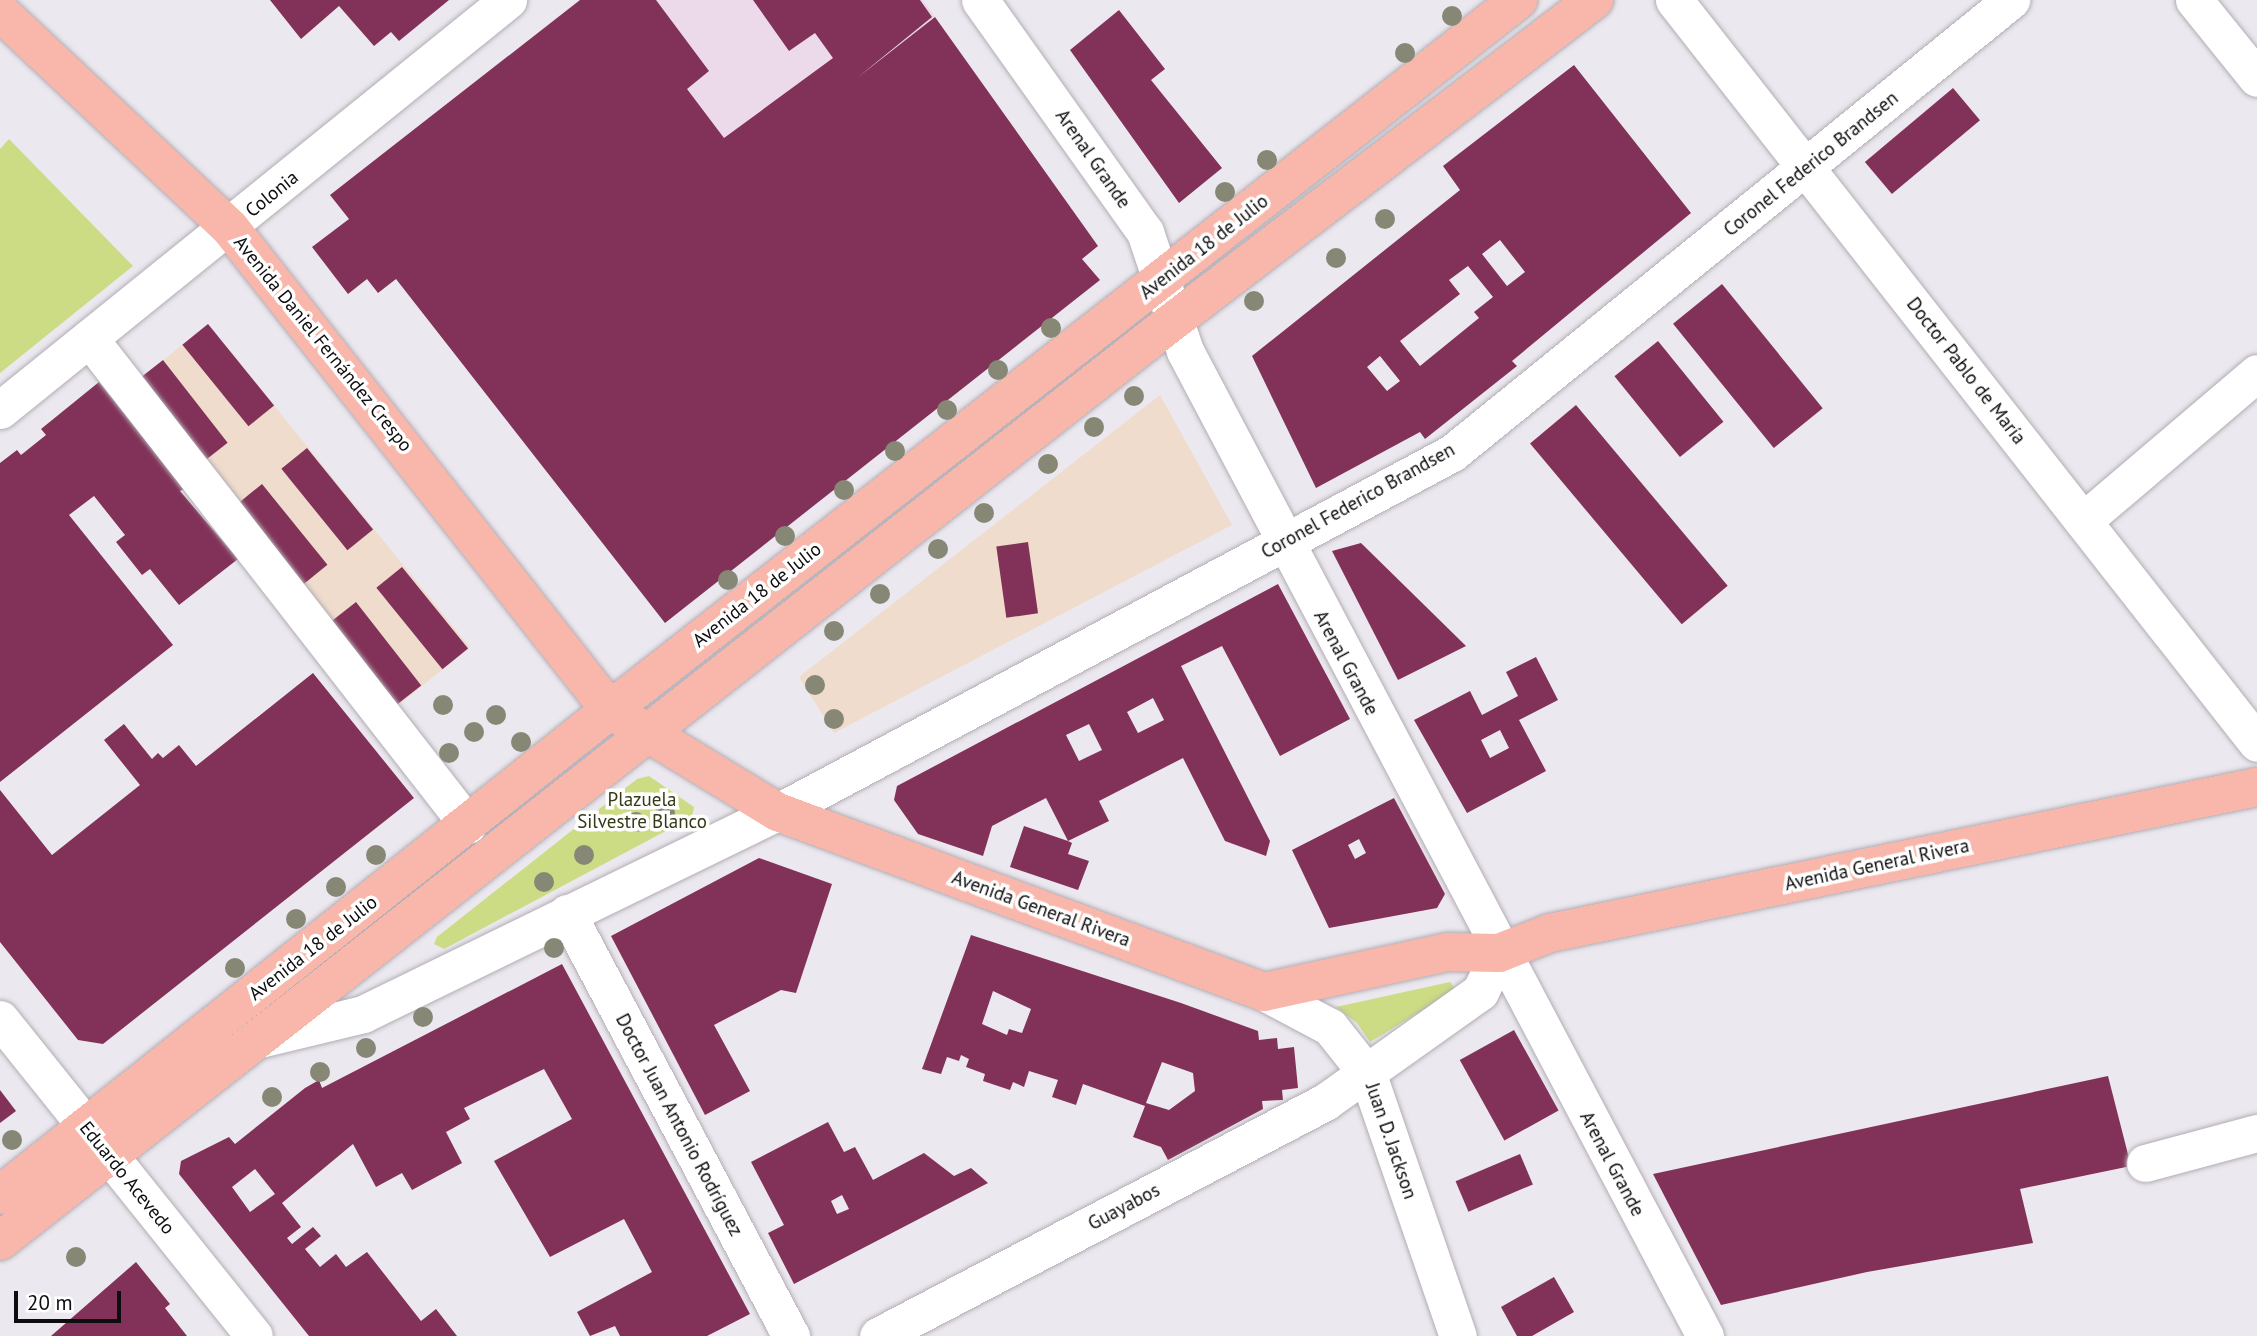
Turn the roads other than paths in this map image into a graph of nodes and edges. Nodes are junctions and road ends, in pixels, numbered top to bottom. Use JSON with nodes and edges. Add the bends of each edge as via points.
{"nodes":[{"id":1,"x":508,"y":0,"type":"edge"},
{"id":2,"x":980,"y":0,"type":"edge"},
{"id":3,"x":1518,"y":0,"type":"edge"},
{"id":4,"x":1594,"y":0,"type":"edge"},
{"id":5,"x":1674,"y":0,"type":"edge"},
{"id":6,"x":2011,"y":0,"type":"edge"},
{"id":7,"x":2194,"y":0,"type":"edge"},
{"id":8,"x":0,"y":12,"type":"edge"},
{"id":9,"x":2257,"y":78,"type":"edge"},
{"id":10,"x":1808,"y":167,"type":"junction"},
{"id":11,"x":230,"y":228,"type":"junction"},
{"id":12,"x":1163,"y":280,"type":"junction"},
{"id":13,"x":1176,"y":319,"type":"junction"},
{"id":14,"x":89,"y":338,"type":"junction"},
{"id":15,"x":2257,"y":373,"type":"edge"},
{"id":16,"x":0,"y":410,"type":"edge"},
{"id":17,"x":2083,"y":521,"type":"junction"},
{"id":18,"x":1282,"y":543,"type":"junction"},
{"id":19,"x":610,"y":710,"type":"junction"},
{"id":20,"x":650,"y":734,"type":"junction"},
{"id":21,"x":2257,"y":743,"type":"edge"},
{"id":22,"x":2257,"y":787,"type":"edge"},
{"id":23,"x":778,"y":812,"type":"junction"},
{"id":24,"x":468,"y":825,"type":"junction"},
{"id":25,"x":568,"y":913,"type":"junction"},
{"id":26,"x":1499,"y":953,"type":"junction"},
{"id":27,"x":1264,"y":992,"type":"junction"},
{"id":28,"x":0,"y":1019,"type":"edge"},
{"id":29,"x":260,"y":1039,"type":"junction"},
{"id":30,"x":1368,"y":1075,"type":"junction"},
{"id":31,"x":2257,"y":1133,"type":"edge"},
{"id":32,"x":98,"y":1142,"type":"junction"},
{"id":33,"x":2145,"y":1163,"type":"dead end"},
{"id":34,"x":0,"y":1195,"type":"edge"},
{"id":35,"x":0,"y":1241,"type":"edge"},
{"id":36,"x":254,"y":1336,"type":"edge"},
{"id":37,"x":791,"y":1336,"type":"edge"},
{"id":38,"x":878,"y":1336,"type":"edge"},
{"id":39,"x":1458,"y":1336,"type":"edge"},
{"id":40,"x":1705,"y":1336,"type":"edge"}],
"edges":[{"from":1,"to":11,"type":"street","name":"Colonia"},
{"from":2,"to":12,"type":"street","name":"Arenal Grande","via":[[1145,232]]},
{"from":3,"to":12,"type":"main road","name":"Avenida 18 de Julio"},
{"from":4,"to":13,"type":"main road","name":"Avenida 18 de Julio"},
{"from":5,"to":10,"type":"street","name":"Doctor Pablo de María"},
{"from":6,"to":10,"type":"street","name":"Coronel Federico Brandsen"},
{"from":7,"to":9,"type":"street"},
{"from":8,"to":11,"type":"main road","name":"Avenida Daniel Fernández Crespo"},
{"from":10,"to":17,"type":"street","name":"Doctor Pablo de María"},
{"from":10,"to":18,"type":"street","name":"Coronel Federico Brandsen","via":[[1452,453]]},
{"from":11,"to":14,"type":"street","name":"Colonia"},
{"from":11,"to":19,"type":"main road","name":"Avenida Daniel Fernández Crespo"},
{"from":12,"to":13,"type":"street","name":"Arenal Grande"},
{"from":12,"to":19,"type":"main road","name":"Avenida 18 de Julio"},
{"from":13,"to":18,"type":"street","name":"Arenal Grande","via":[[1185,351]]},
{"from":13,"to":20,"type":"main road","name":"Avenida 18 de Julio"},
{"from":14,"to":16,"type":"street","name":"Colonia"},
{"from":14,"to":24,"type":"street"},
{"from":15,"to":17,"type":"street"},
{"from":17,"to":21,"type":"street","name":"Doctor Pablo de María"},
{"from":18,"to":23,"type":"street","name":"Coronel Federico Brandsen"},
{"from":18,"to":26,"type":"street","name":"Arenal Grande"},
{"from":19,"to":20,"type":"main road","name":"Avenida General Rivera"},
{"from":19,"to":24,"type":"main road","name":"Avenida 18 de Julio"},
{"from":20,"to":23,"type":"main road","name":"Avenida General Rivera"},
{"from":20,"to":29,"type":"main road","name":"Avenida 18 de Julio"},
{"from":22,"to":26,"type":"main road","name":"Avenida General Rivera","via":[[1550,933]]},
{"from":23,"to":25,"type":"street","name":"Avenida 18 de Julio"},
{"from":23,"to":27,"type":"main road","name":"Avenida General Rivera"},
{"from":24,"to":32,"type":"main road","name":"Avenida 18 de Julio"},
{"from":25,"to":29,"type":"street","name":"Avenida 18 de Julio","via":[[363,1014]]},
{"from":25,"to":37,"type":"street","name":"Doctor Juan Antonio Rodríguez"},
{"from":26,"to":27,"type":"main road","name":"Avenida General Rivera","via":[[1448,952]]},
{"from":26,"to":30,"type":"street","via":[[1480,992]]},
{"from":26,"to":40,"type":"street","name":"Arenal Grande"},
{"from":27,"to":30,"type":"street","name":"Juan D. Jackson","via":[[1330,1027]]},
{"from":28,"to":32,"type":"street","name":"Eduardo Acevedo"},
{"from":29,"to":32,"type":"main road","name":"Avenida 18 de Julio"},
{"from":30,"to":38,"type":"street","name":"Guayabos","via":[[1325,1102]]},
{"from":30,"to":39,"type":"street","name":"Juan D. Jackson"},
{"from":31,"to":33,"type":"street"},
{"from":32,"to":34,"type":"main road","name":"Avenida 18 de Julio"},
{"from":32,"to":35,"type":"main road","name":"Avenida 18 de Julio"},
{"from":32,"to":36,"type":"street","name":"Eduardo Acevedo"}]}
